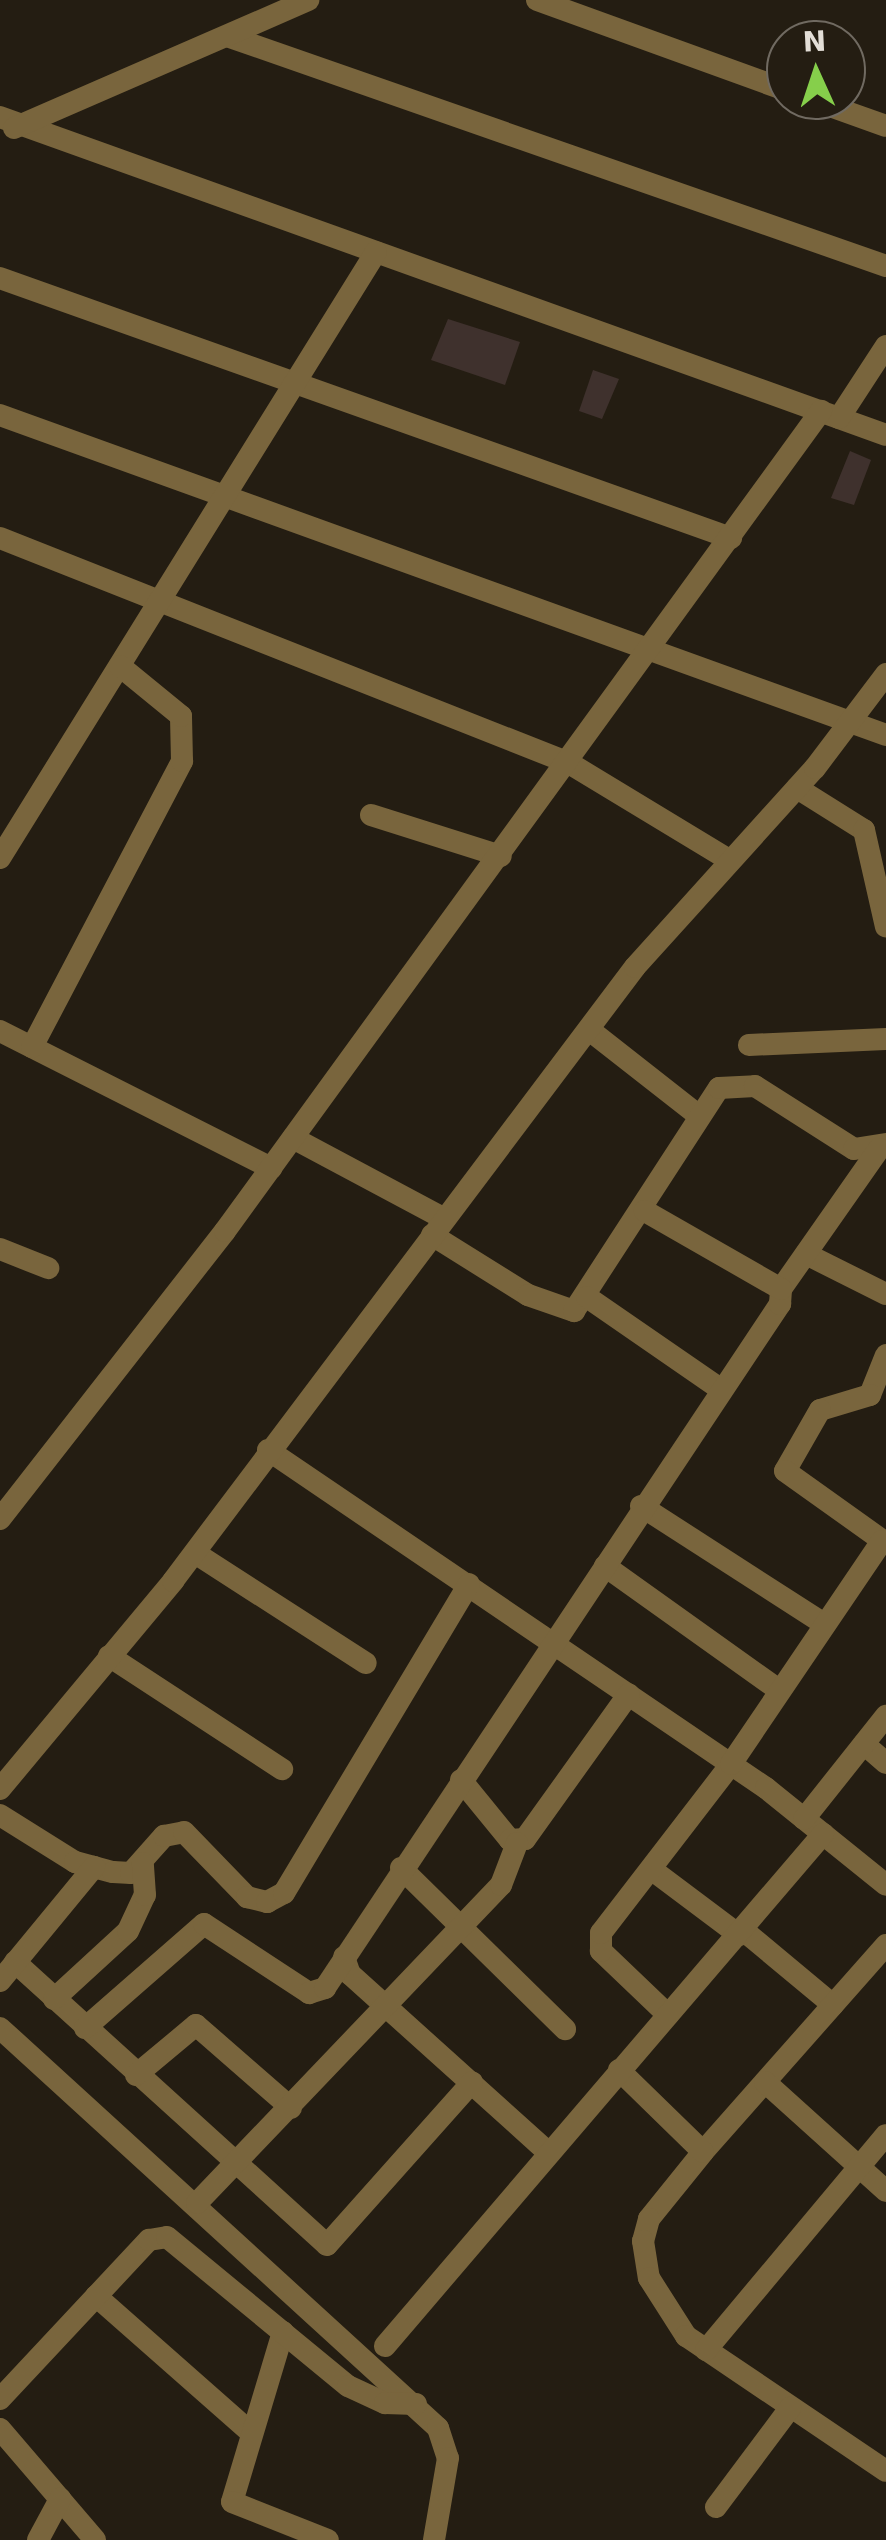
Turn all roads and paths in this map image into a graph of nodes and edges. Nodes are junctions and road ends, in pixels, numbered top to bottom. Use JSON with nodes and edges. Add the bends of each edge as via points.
{"nodes":[{"id":1,"x":308,"y":0,"type":"edge"},
{"id":2,"x":536,"y":0,"type":"edge"},
{"id":3,"x":230,"y":36,"type":"junction"},
{"id":4,"x":766,"y":83,"type":"edge"},
{"id":5,"x":6,"y":128,"type":"edge"},
{"id":6,"x":372,"y":258,"type":"junction"},
{"id":7,"x":886,"y":266,"type":"edge"},
{"id":8,"x":0,"y":278,"type":"edge"},
{"id":9,"x":886,"y":346,"type":"edge"},
{"id":10,"x":290,"y":384,"type":"junction"},
{"id":11,"x":0,"y":414,"type":"edge"},
{"id":12,"x":830,"y":414,"type":"junction"},
{"id":13,"x":886,"y":435,"type":"edge"},
{"id":14,"x":224,"y":494,"type":"junction"},
{"id":15,"x":0,"y":538,"type":"edge"},
{"id":16,"x":731,"y":538,"type":"junction"},
{"id":17,"x":163,"y":597,"type":"junction"},
{"id":18,"x":652,"y":646,"type":"junction"},
{"id":19,"x":120,"y":666,"type":"junction"},
{"id":20,"x":886,"y":674,"type":"edge"},
{"id":21,"x":851,"y":721,"type":"junction"},
{"id":22,"x":886,"y":736,"type":"edge"},
{"id":23,"x":569,"y":763,"type":"junction"},
{"id":24,"x":798,"y":788,"type":"junction"},
{"id":25,"x":371,"y":815,"type":"dead end"},
{"id":26,"x":501,"y":856,"type":"junction"},
{"id":27,"x":0,"y":858,"type":"edge"},
{"id":28,"x":729,"y":860,"type":"junction"},
{"id":29,"x":886,"y":926,"type":"edge"},
{"id":30,"x":0,"y":1031,"type":"edge"},
{"id":31,"x":592,"y":1032,"type":"junction"},
{"id":32,"x":886,"y":1040,"type":"edge"},
{"id":33,"x":750,"y":1045,"type":"dead end"},
{"id":34,"x":32,"y":1047,"type":"junction"},
{"id":35,"x":698,"y":1116,"type":"junction"},
{"id":36,"x":293,"y":1138,"type":"junction"},
{"id":37,"x":882,"y":1146,"type":"edge"},
{"id":38,"x":271,"y":1168,"type":"junction"},
{"id":39,"x":644,"y":1211,"type":"junction"},
{"id":40,"x":438,"y":1227,"type":"junction"},
{"id":41,"x":0,"y":1249,"type":"edge"},
{"id":42,"x":806,"y":1254,"type":"junction"},
{"id":43,"x":48,"y":1268,"type":"dead end"},
{"id":44,"x":781,"y":1290,"type":"junction"},
{"id":45,"x":886,"y":1294,"type":"edge"},
{"id":46,"x":588,"y":1297,"type":"junction"},
{"id":47,"x":886,"y":1355,"type":"edge"},
{"id":48,"x":719,"y":1388,"type":"junction"},
{"id":49,"x":878,"y":1402,"type":"edge"},
{"id":50,"x":268,"y":1450,"type":"junction"},
{"id":51,"x":640,"y":1506,"type":"junction"},
{"id":52,"x":0,"y":1519,"type":"edge"},
{"id":53,"x":884,"y":1542,"type":"edge"},
{"id":54,"x":195,"y":1553,"type":"junction"},
{"id":55,"x":605,"y":1566,"type":"junction"},
{"id":56,"x":469,"y":1584,"type":"junction"},
{"id":57,"x":824,"y":1624,"type":"junction"},
{"id":58,"x":559,"y":1646,"type":"junction"},
{"id":59,"x":110,"y":1656,"type":"junction"},
{"id":60,"x":366,"y":1663,"type":"dead end"},
{"id":61,"x":779,"y":1690,"type":"junction"},
{"id":62,"x":629,"y":1694,"type":"junction"},
{"id":63,"x":886,"y":1716,"type":"edge"},
{"id":64,"x":864,"y":1744,"type":"junction"},
{"id":65,"x":886,"y":1763,"type":"edge"},
{"id":66,"x":732,"y":1764,"type":"junction"},
{"id":67,"x":282,"y":1769,"type":"dead end"},
{"id":68,"x":460,"y":1780,"type":"junction"},
{"id":69,"x":0,"y":1789,"type":"edge"},
{"id":70,"x":0,"y":1815,"type":"edge"},
{"id":71,"x":814,"y":1826,"type":"junction"},
{"id":72,"x":516,"y":1843,"type":"junction"},
{"id":73,"x":143,"y":1863,"type":"junction"},
{"id":74,"x":94,"y":1867,"type":"junction"},
{"id":75,"x":401,"y":1868,"type":"junction"},
{"id":76,"x":651,"y":1869,"type":"junction"},
{"id":77,"x":886,"y":1884,"type":"edge"},
{"id":78,"x":459,"y":1925,"type":"junction"},
{"id":79,"x":741,"y":1933,"type":"junction"},
{"id":80,"x":886,"y":1944,"type":"edge"},
{"id":81,"x":344,"y":1957,"type":"junction"},
{"id":82,"x":8,"y":1971,"type":"edge"},
{"id":83,"x":54,"y":1999,"type":"junction"},
{"id":84,"x":387,"y":2003,"type":"junction"},
{"id":85,"x":833,"y":2005,"type":"junction"},
{"id":86,"x":668,"y":2015,"type":"junction"},
{"id":87,"x":0,"y":2028,"type":"edge"},
{"id":88,"x":85,"y":2028,"type":"junction"},
{"id":89,"x":565,"y":2029,"type":"dead end"},
{"id":90,"x":620,"y":2070,"type":"junction"},
{"id":91,"x":136,"y":2074,"type":"junction"},
{"id":92,"x":472,"y":2082,"type":"junction"},
{"id":93,"x":765,"y":2082,"type":"junction"},
{"id":94,"x":290,"y":2108,"type":"junction"},
{"id":95,"x":886,"y":2135,"type":"edge"},
{"id":96,"x":548,"y":2152,"type":"junction"},
{"id":97,"x":703,"y":2152,"type":"junction"},
{"id":98,"x":235,"y":2165,"type":"junction"},
{"id":99,"x":857,"y":2165,"type":"junction"},
{"id":100,"x":886,"y":2191,"type":"edge"},
{"id":101,"x":197,"y":2203,"type":"junction"},
{"id":102,"x":96,"y":2296,"type":"junction"},
{"id":103,"x":283,"y":2332,"type":"junction"},
{"id":104,"x":384,"y":2346,"type":"dead end"},
{"id":105,"x":706,"y":2350,"type":"junction"},
{"id":106,"x":0,"y":2399,"type":"edge"},
{"id":107,"x":416,"y":2404,"type":"junction"},
{"id":108,"x":790,"y":2408,"type":"junction"},
{"id":109,"x":0,"y":2429,"type":"edge"},
{"id":110,"x":250,"y":2432,"type":"junction"},
{"id":111,"x":886,"y":2471,"type":"edge"},
{"id":112,"x":60,"y":2499,"type":"junction"},
{"id":113,"x":716,"y":2507,"type":"dead end"},
{"id":114,"x":38,"y":2540,"type":"edge"},
{"id":115,"x":94,"y":2540,"type":"edge"},
{"id":116,"x":328,"y":2540,"type":"edge"},
{"id":117,"x":434,"y":2540,"type":"edge"}],
"edges":[{"from":1,"to":3,"type":"street"},
{"from":2,"to":4,"type":"street"},
{"from":3,"to":5,"type":"street"},
{"from":3,"to":7,"type":"street"},
{"from":5,"to":6,"type":"street"},
{"from":6,"to":10,"type":"street"},
{"from":6,"to":12,"type":"street"},
{"from":8,"to":10,"type":"street"},
{"from":9,"to":12,"type":"street"},
{"from":10,"to":14,"type":"street"},
{"from":10,"to":16,"type":"street"},
{"from":11,"to":14,"type":"street"},
{"from":12,"to":13,"type":"street"},
{"from":12,"to":16,"type":"street"},
{"from":14,"to":17,"type":"street"},
{"from":14,"to":18,"type":"street"},
{"from":15,"to":17,"type":"street"},
{"from":16,"to":18,"type":"street"},
{"from":17,"to":19,"type":"street"},
{"from":17,"to":23,"type":"street"},
{"from":18,"to":21,"type":"street"},
{"from":18,"to":23,"type":"street"},
{"from":19,"to":27,"type":"street"},
{"from":19,"to":34,"type":"street","via":[[180,716],[182,762]]},
{"from":20,"to":21,"type":"street"},
{"from":21,"to":22,"type":"street"},
{"from":21,"to":24,"type":"street"},
{"from":23,"to":26,"type":"street"},
{"from":23,"to":28,"type":"street"},
{"from":24,"to":28,"type":"street"},
{"from":24,"to":29,"type":"street","via":[[864,830]]},
{"from":25,"to":26,"type":"street"},
{"from":26,"to":36,"type":"street"},
{"from":28,"to":31,"type":"street","via":[[635,967]]},
{"from":30,"to":34,"type":"street"},
{"from":31,"to":35,"type":"street"},
{"from":31,"to":40,"type":"street"},
{"from":32,"to":33,"type":"street"},
{"from":34,"to":38,"type":"street"},
{"from":35,"to":37,"type":"street","via":[[719,1088],[755,1086],[854,1149]]},
{"from":35,"to":39,"type":"street"},
{"from":36,"to":38,"type":"street"},
{"from":36,"to":40,"type":"street"},
{"from":37,"to":42,"type":"street"},
{"from":38,"to":52,"type":"street"},
{"from":39,"to":44,"type":"street"},
{"from":39,"to":46,"type":"street"},
{"from":40,"to":46,"type":"street","via":[[563,1312]]},
{"from":40,"to":50,"type":"street"},
{"from":41,"to":43,"type":"street"},
{"from":42,"to":44,"type":"street"},
{"from":42,"to":45,"type":"street"},
{"from":44,"to":48,"type":"street"},
{"from":46,"to":48,"type":"street"},
{"from":47,"to":49,"type":"street"},
{"from":48,"to":51,"type":"street"},
{"from":49,"to":53,"type":"street","via":[[820,1410],[786,1471]]},
{"from":50,"to":54,"type":"street"},
{"from":50,"to":56,"type":"street"},
{"from":51,"to":55,"type":"street"},
{"from":51,"to":57,"type":"street"},
{"from":53,"to":57,"type":"street"},
{"from":54,"to":59,"type":"street"},
{"from":54,"to":60,"type":"street"},
{"from":55,"to":58,"type":"street"},
{"from":55,"to":61,"type":"street"},
{"from":56,"to":58,"type":"street"},
{"from":56,"to":73,"type":"street","via":[[284,1893],[257,1903],[184,1832],[164,1836]]},
{"from":57,"to":61,"type":"street"},
{"from":58,"to":62,"type":"street"},
{"from":58,"to":68,"type":"street"},
{"from":59,"to":67,"type":"street"},
{"from":59,"to":69,"type":"street"},
{"from":61,"to":66,"type":"street"},
{"from":62,"to":66,"type":"street"},
{"from":62,"to":72,"type":"street"},
{"from":63,"to":64,"type":"street"},
{"from":64,"to":65,"type":"street"},
{"from":64,"to":71,"type":"street"},
{"from":66,"to":71,"type":"street"},
{"from":66,"to":76,"type":"street"},
{"from":68,"to":72,"type":"street"},
{"from":68,"to":75,"type":"street"},
{"from":70,"to":74,"type":"street"},
{"from":71,"to":77,"type":"street"},
{"from":71,"to":79,"type":"street"},
{"from":72,"to":78,"type":"street","via":[[510,1875]]},
{"from":73,"to":74,"type":"street","via":[[131,1872]]},
{"from":73,"to":83,"type":"street","via":[[145,1895],[128,1931]]},
{"from":74,"to":82,"type":"street"},
{"from":75,"to":78,"type":"street"},
{"from":75,"to":81,"type":"street"},
{"from":76,"to":79,"type":"street"},
{"from":76,"to":86,"type":"street","via":[[598,1942]]},
{"from":78,"to":84,"type":"street"},
{"from":78,"to":89,"type":"street"},
{"from":79,"to":85,"type":"street"},
{"from":79,"to":86,"type":"street"},
{"from":80,"to":85,"type":"street"},
{"from":81,"to":84,"type":"street","via":[[350,1974]]},
{"from":81,"to":88,"type":"street","via":[[325,1988],[309,1994],[204,1924]]},
{"from":82,"to":83,"type":"street"},
{"from":83,"to":88,"type":"street"},
{"from":84,"to":92,"type":"street"},
{"from":84,"to":94,"type":"street"},
{"from":85,"to":93,"type":"street"},
{"from":86,"to":90,"type":"street"},
{"from":87,"to":101,"type":"street"},
{"from":88,"to":91,"type":"street"},
{"from":90,"to":96,"type":"street"},
{"from":90,"to":97,"type":"street"},
{"from":91,"to":94,"type":"street","via":[[196,2024]]},
{"from":91,"to":98,"type":"street"},
{"from":92,"to":96,"type":"street"},
{"from":92,"to":98,"type":"street","via":[[327,2245]]},
{"from":93,"to":97,"type":"street"},
{"from":93,"to":99,"type":"street"},
{"from":94,"to":98,"type":"street"},
{"from":95,"to":99,"type":"street"},
{"from":96,"to":104,"type":"street"},
{"from":97,"to":105,"type":"street","via":[[649,2219],[644,2241],[649,2278],[672,2319]]},
{"from":98,"to":101,"type":"street"},
{"from":99,"to":100,"type":"street"},
{"from":99,"to":105,"type":"street"},
{"from":101,"to":107,"type":"street"},
{"from":102,"to":103,"type":"street","via":[[149,2240],[167,2237]]},
{"from":102,"to":106,"type":"street"},
{"from":102,"to":110,"type":"street"},
{"from":103,"to":107,"type":"street","via":[[348,2386]]},
{"from":103,"to":110,"type":"street"},
{"from":105,"to":108,"type":"street"},
{"from":107,"to":117,"type":"street","via":[[438,2428],[448,2458]]},
{"from":108,"to":111,"type":"street"},
{"from":108,"to":113,"type":"street"},
{"from":109,"to":112,"type":"street"},
{"from":110,"to":116,"type":"street","via":[[232,2502]]},
{"from":112,"to":114,"type":"street"},
{"from":112,"to":115,"type":"street"}]}
